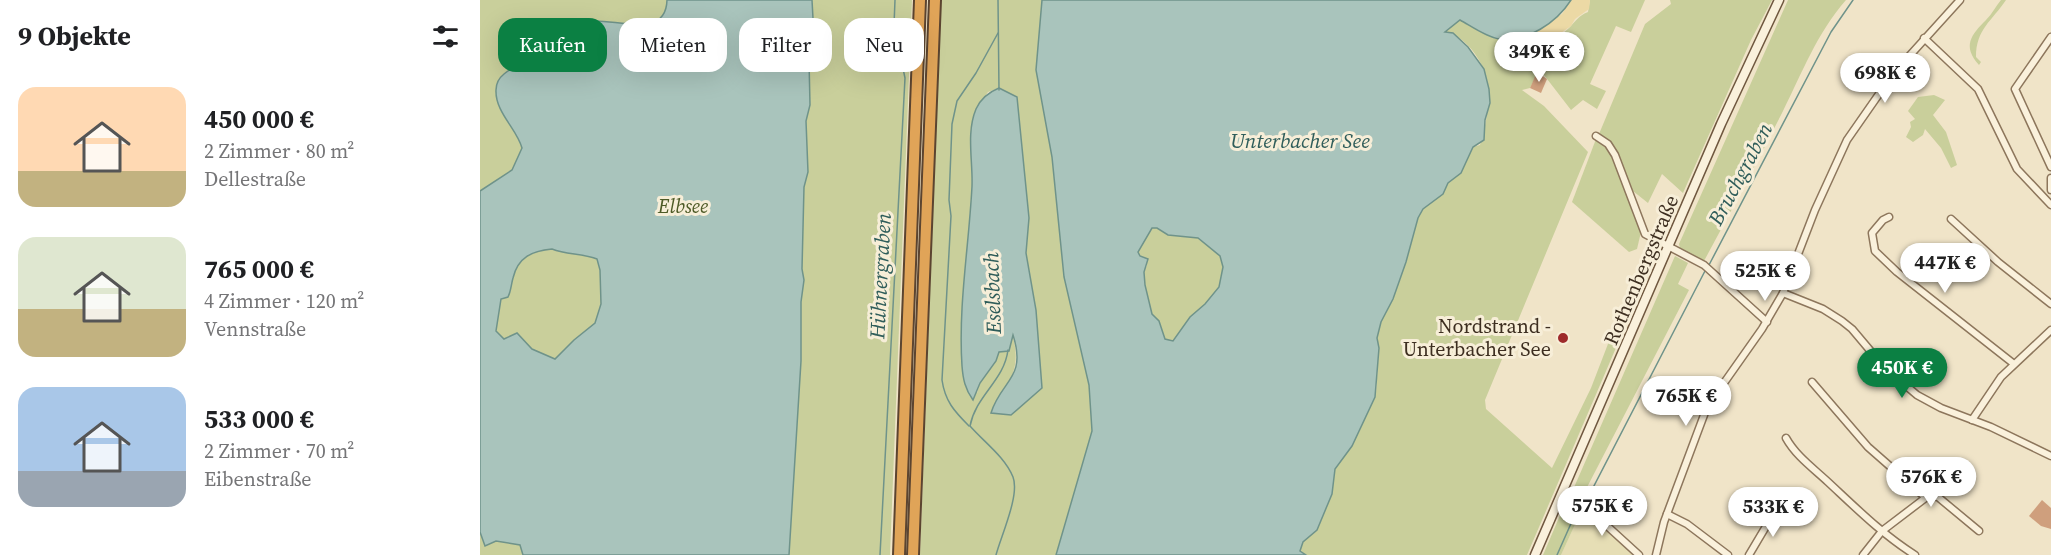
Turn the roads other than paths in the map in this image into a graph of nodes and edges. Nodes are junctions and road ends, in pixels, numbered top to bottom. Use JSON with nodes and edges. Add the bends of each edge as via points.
{"nodes":[{"id":1,"x":920,"y":0,"type":"edge"},
{"id":2,"x":935,"y":0,"type":"edge"},
{"id":3,"x":1779,"y":0,"type":"edge"},
{"id":4,"x":1960,"y":0,"type":"edge"},
{"id":5,"x":2051,"y":37,"type":"edge"},
{"id":6,"x":1924,"y":38,"type":"junction"},
{"id":7,"x":1596,"y":136,"type":"dead end"},
{"id":8,"x":2051,"y":167,"type":"edge"},
{"id":9,"x":2051,"y":178,"type":"edge"},
{"id":10,"x":2051,"y":190,"type":"edge"},
{"id":11,"x":2051,"y":205,"type":"edge"},
{"id":12,"x":1889,"y":217,"type":"dead end"},
{"id":13,"x":1951,"y":219,"type":"dead end"},
{"id":14,"x":1669,"y":248,"type":"junction"},
{"id":15,"x":1783,"y":293,"type":"junction"},
{"id":16,"x":2051,"y":304,"type":"edge"},
{"id":17,"x":1767,"y":322,"type":"junction"},
{"id":18,"x":2051,"y":330,"type":"edge"},
{"id":19,"x":2014,"y":363,"type":"junction"},
{"id":20,"x":1812,"y":382,"type":"dead end"},
{"id":21,"x":1972,"y":420,"type":"junction"},
{"id":22,"x":1786,"y":438,"type":"dead end"},
{"id":23,"x":2051,"y":456,"type":"edge"},
{"id":24,"x":1925,"y":497,"type":"junction"},
{"id":25,"x":1593,"y":506,"type":"dead end"},
{"id":26,"x":1770,"y":511,"type":"dead end"},
{"id":27,"x":1666,"y":514,"type":"junction"},
{"id":28,"x":1882,"y":531,"type":"junction"},
{"id":29,"x":1979,"y":531,"type":"dead end"},
{"id":30,"x":898,"y":555,"type":"edge"},
{"id":31,"x":913,"y":555,"type":"edge"},
{"id":32,"x":1535,"y":555,"type":"edge"},
{"id":33,"x":1639,"y":555,"type":"edge"},
{"id":34,"x":1656,"y":555,"type":"edge"},
{"id":35,"x":1728,"y":555,"type":"edge"},
{"id":36,"x":1749,"y":555,"type":"edge"},
{"id":37,"x":1863,"y":555,"type":"edge"},
{"id":38,"x":1915,"y":555,"type":"edge"}],
"edges":[{"from":1,"to":30,"type":"highway"},
{"from":2,"to":31,"type":"highway"},
{"from":3,"to":14,"type":"main road","name":"Rothenbergstraße"},
{"from":4,"to":6,"type":"street"},
{"from":5,"to":8,"type":"street","via":[[2015,89]]},
{"from":6,"to":11,"type":"street","via":[[1978,89],[2017,169]]},
{"from":6,"to":15,"type":"street","via":[[1893,74],[1847,140]]},
{"from":7,"to":14,"type":"street","via":[[1615,155],[1645,234]]},
{"from":9,"to":10,"type":"street"},
{"from":12,"to":19,"type":"street","via":[[1872,233],[1875,251]]},
{"from":13,"to":16,"type":"street"},
{"from":14,"to":17,"type":"street","via":[[1704,265]]},
{"from":14,"to":32,"type":"main road","name":"Rothenbergstraße"},
{"from":15,"to":17,"type":"street"},
{"from":15,"to":21,"type":"street","via":[[1837,317],[1884,367],[1917,394]]},
{"from":17,"to":27,"type":"street","via":[[1707,407]]},
{"from":18,"to":19,"type":"street"},
{"from":19,"to":21,"type":"street"},
{"from":20,"to":24,"type":"street","via":[[1868,447]]},
{"from":21,"to":23,"type":"street"},
{"from":22,"to":28,"type":"street","via":[[1792,449]]},
{"from":24,"to":28,"type":"street"},
{"from":24,"to":29,"type":"street","via":[[1938,497]]},
{"from":25,"to":33,"type":"street","via":[[1594,514]]},
{"from":26,"to":36,"type":"street","via":[[1768,523]]},
{"from":27,"to":34,"type":"street"},
{"from":27,"to":35,"type":"street","via":[[1687,524]]},
{"from":28,"to":37,"type":"street"},
{"from":28,"to":38,"type":"street"}]}
